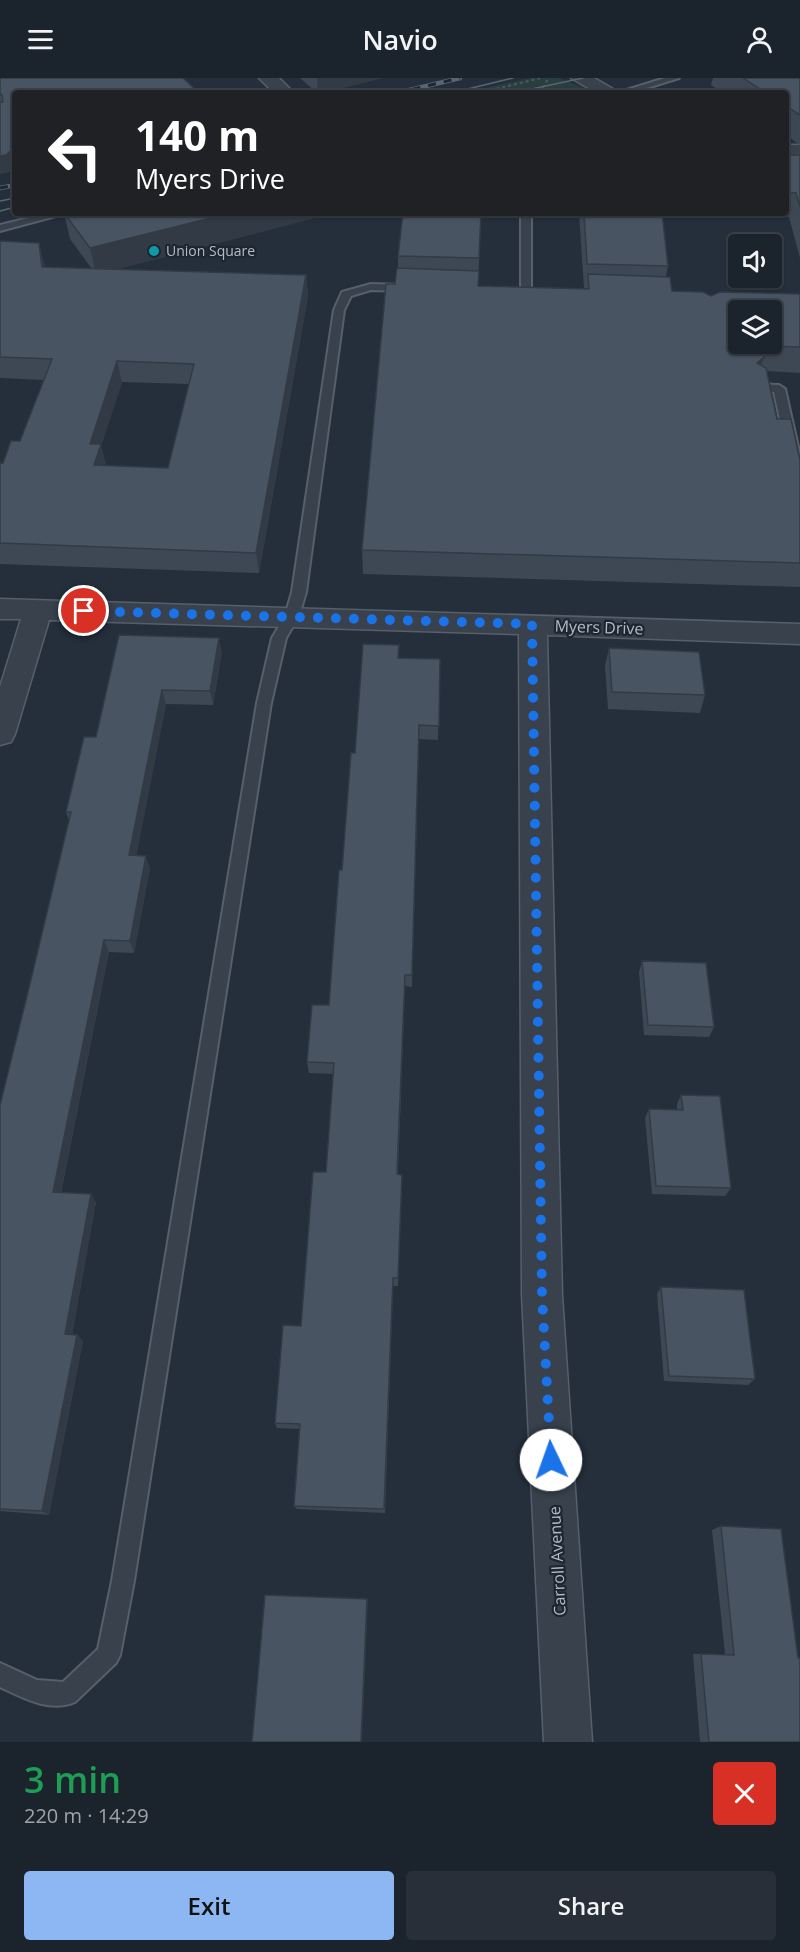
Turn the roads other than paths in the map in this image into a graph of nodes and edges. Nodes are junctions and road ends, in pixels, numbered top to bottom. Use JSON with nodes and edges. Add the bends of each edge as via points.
{"nodes":[{"id":1,"x":268,"y":78,"type":"edge"},
{"id":2,"x":580,"y":78,"type":"edge"},
{"id":3,"x":675,"y":78,"type":"edge"},
{"id":4,"x":282,"y":90,"type":"edge"},
{"id":5,"x":605,"y":90,"type":"edge"},
{"id":6,"x":632,"y":90,"type":"edge"},
{"id":7,"x":50,"y":216,"type":"edge"},
{"id":8,"x":526,"y":216,"type":"edge"},
{"id":9,"x":0,"y":228,"type":"edge"},
{"id":10,"x":418,"y":288,"type":"edge"},
{"id":11,"x":526,"y":290,"type":"edge"},
{"id":12,"x":758,"y":388,"type":"edge"},
{"id":13,"x":800,"y":484,"type":"edge"},
{"id":14,"x":0,"y":609,"type":"edge"},
{"id":15,"x":38,"y":610,"type":"junction"},
{"id":16,"x":292,"y":615,"type":"junction"},
{"id":17,"x":532,"y":624,"type":"junction"},
{"id":18,"x":800,"y":634,"type":"edge"},
{"id":19,"x":0,"y":734,"type":"edge"},
{"id":20,"x":0,"y":1675,"type":"edge"},
{"id":21,"x":568,"y":1742,"type":"edge"}],
"edges":[{"from":1,"to":4,"type":"street"},
{"from":2,"to":5,"type":"street"},
{"from":3,"to":6,"type":"lane"},
{"from":7,"to":9,"type":"lane"},
{"from":8,"to":11,"type":"lane"},
{"from":10,"to":16,"type":"lane","via":[[356,290],[346,294],[339,310],[299,592]]},
{"from":12,"to":13,"type":"lane","via":[[779,389]]},
{"from":14,"to":15,"type":"street","name":"Myers Drive"},
{"from":15,"to":16,"type":"street","name":"Myers Drive"},
{"from":15,"to":19,"type":"street"},
{"from":16,"to":17,"type":"street","name":"Myers Drive"},
{"from":16,"to":20,"type":"lane","via":[[279,638],[264,703],[108,1655],[67,1694],[36,1692]]},
{"from":17,"to":18,"type":"street","name":"Myers Drive"},
{"from":17,"to":21,"type":"street","name":"Carroll Avenue","via":[[542,1295]]}]}
